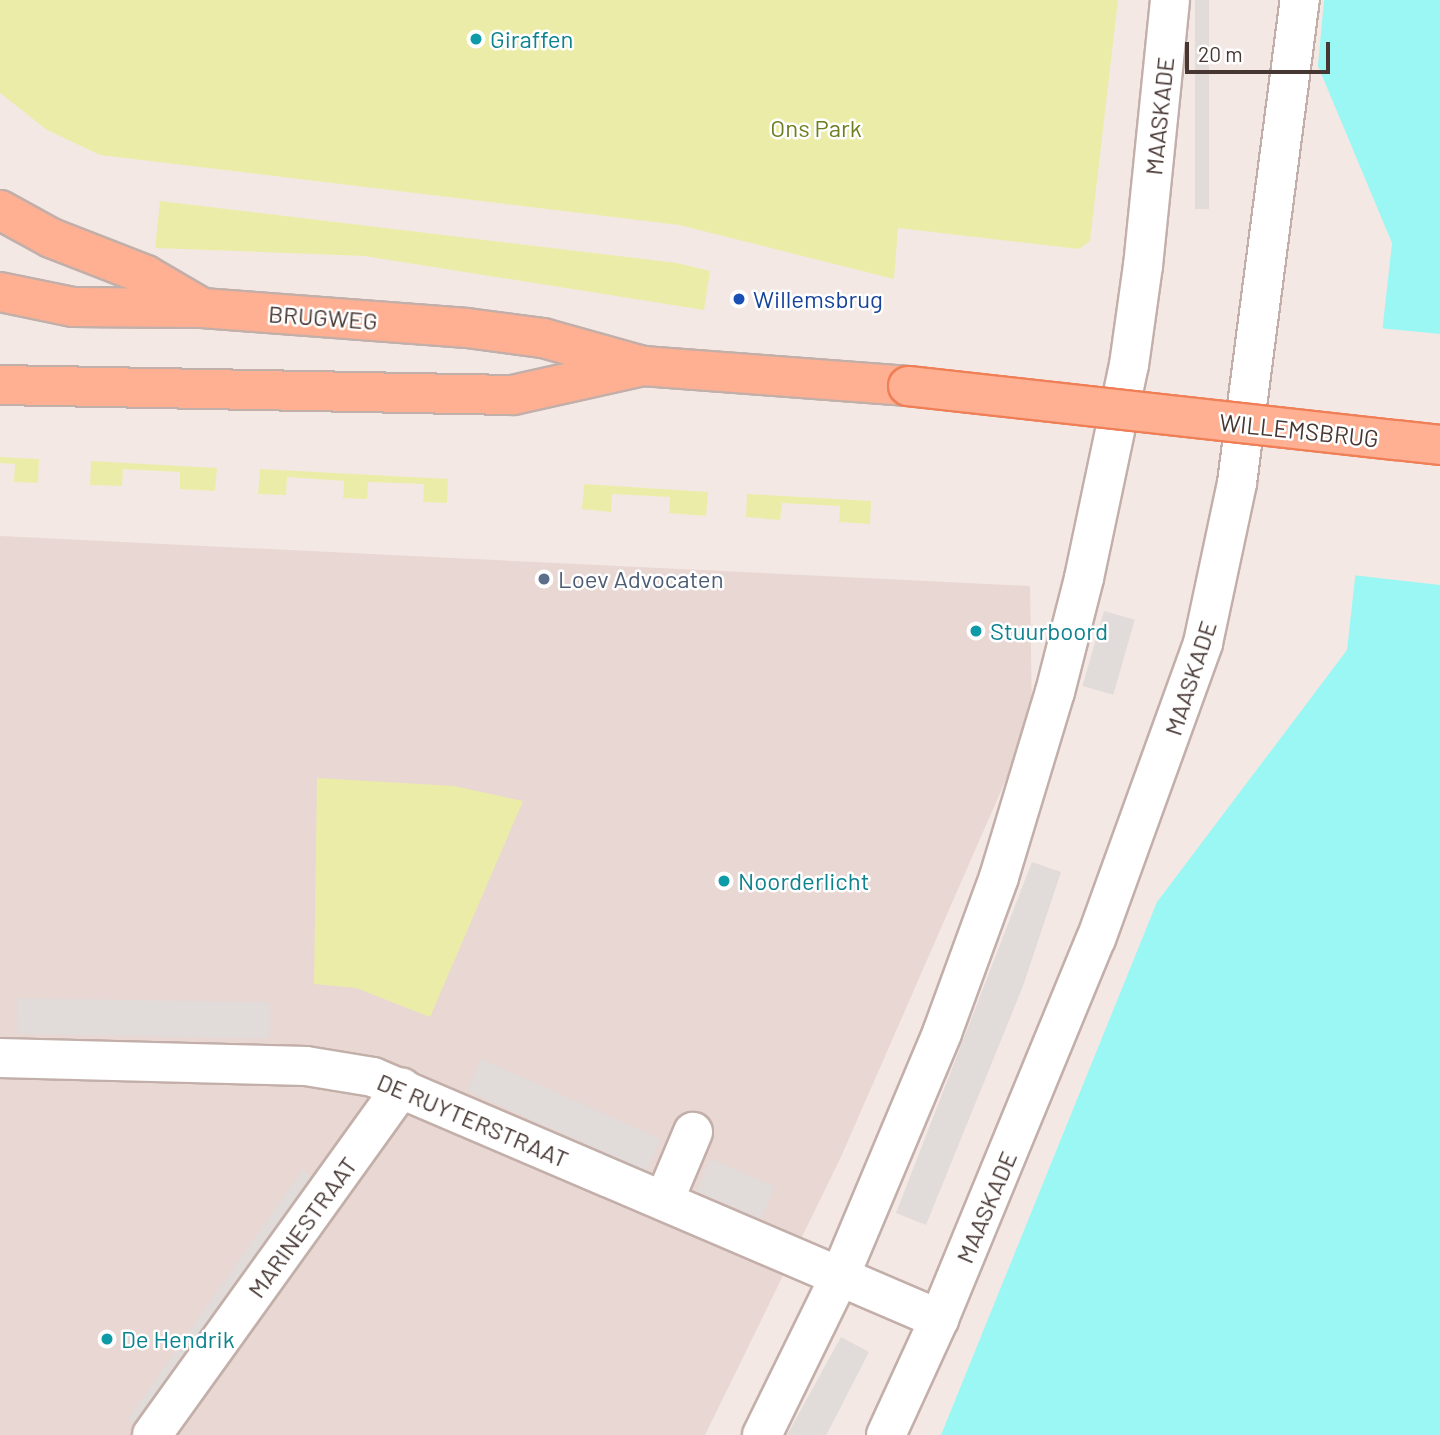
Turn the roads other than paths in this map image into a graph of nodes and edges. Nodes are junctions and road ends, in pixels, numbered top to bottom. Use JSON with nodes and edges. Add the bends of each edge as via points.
{"nodes":[{"id":1,"x":1170,"y":0,"type":"edge"},
{"id":2,"x":1300,"y":0,"type":"edge"},
{"id":3,"x":0,"y":210,"type":"edge"},
{"id":4,"x":0,"y":292,"type":"edge"},
{"id":5,"x":202,"y":308,"type":"junction"},
{"id":6,"x":643,"y":366,"type":"junction"},
{"id":7,"x":0,"y":385,"type":"edge"},
{"id":8,"x":908,"y":386,"type":"joint"},
{"id":9,"x":1440,"y":445,"type":"edge"},
{"id":10,"x":0,"y":1058,"type":"edge"},
{"id":11,"x":402,"y":1087,"type":"junction"},
{"id":12,"x":693,"y":1132,"type":"dead end"},
{"id":13,"x":664,"y":1202,"type":"junction"},
{"id":14,"x":840,"y":1276,"type":"junction"},
{"id":15,"x":939,"y":1319,"type":"junction"},
{"id":16,"x":152,"y":1435,"type":"edge"},
{"id":17,"x":762,"y":1435,"type":"edge"},
{"id":18,"x":886,"y":1435,"type":"edge"}],
"edges":[{"from":1,"to":14,"type":"street","name":"MAASKADE","via":[[1138,308],[1074,621],[978,936]]},
{"from":2,"to":15,"type":"street","name":"MAASKADE","via":[[1237,483],[1212,608],[1161,766],[1096,939]]},
{"from":3,"to":5,"type":"main road","via":[[51,238],[146,275]]},
{"from":4,"to":5,"type":"main road","name":"BRUGWEG","via":[[73,307]]},
{"from":5,"to":6,"type":"main road","name":"BRUGWEG","via":[[508,332]]},
{"from":6,"to":7,"type":"main road","name":"BRUGWEG","via":[[513,395]]},
{"from":6,"to":8,"type":"main road","name":"BRUGWEG"},
{"from":8,"to":9,"type":"main road","name":"WILLEMSBRUG","bridge":true},
{"from":10,"to":11,"type":"street","name":"DE RUYTERSTRAAT","via":[[306,1066],[355,1073]]},
{"from":11,"to":13,"type":"street","name":"DE RUYTERSTRAAT"},
{"from":11,"to":16,"type":"street","name":"MARINESTRAAT"},
{"from":12,"to":13,"type":"street"},
{"from":13,"to":14,"type":"street","name":"DE RUYTERSTRAAT"},
{"from":14,"to":15,"type":"street"},
{"from":14,"to":17,"type":"street","name":"MAASKADE"},
{"from":15,"to":18,"type":"street","name":"MAASKADE"}]}
